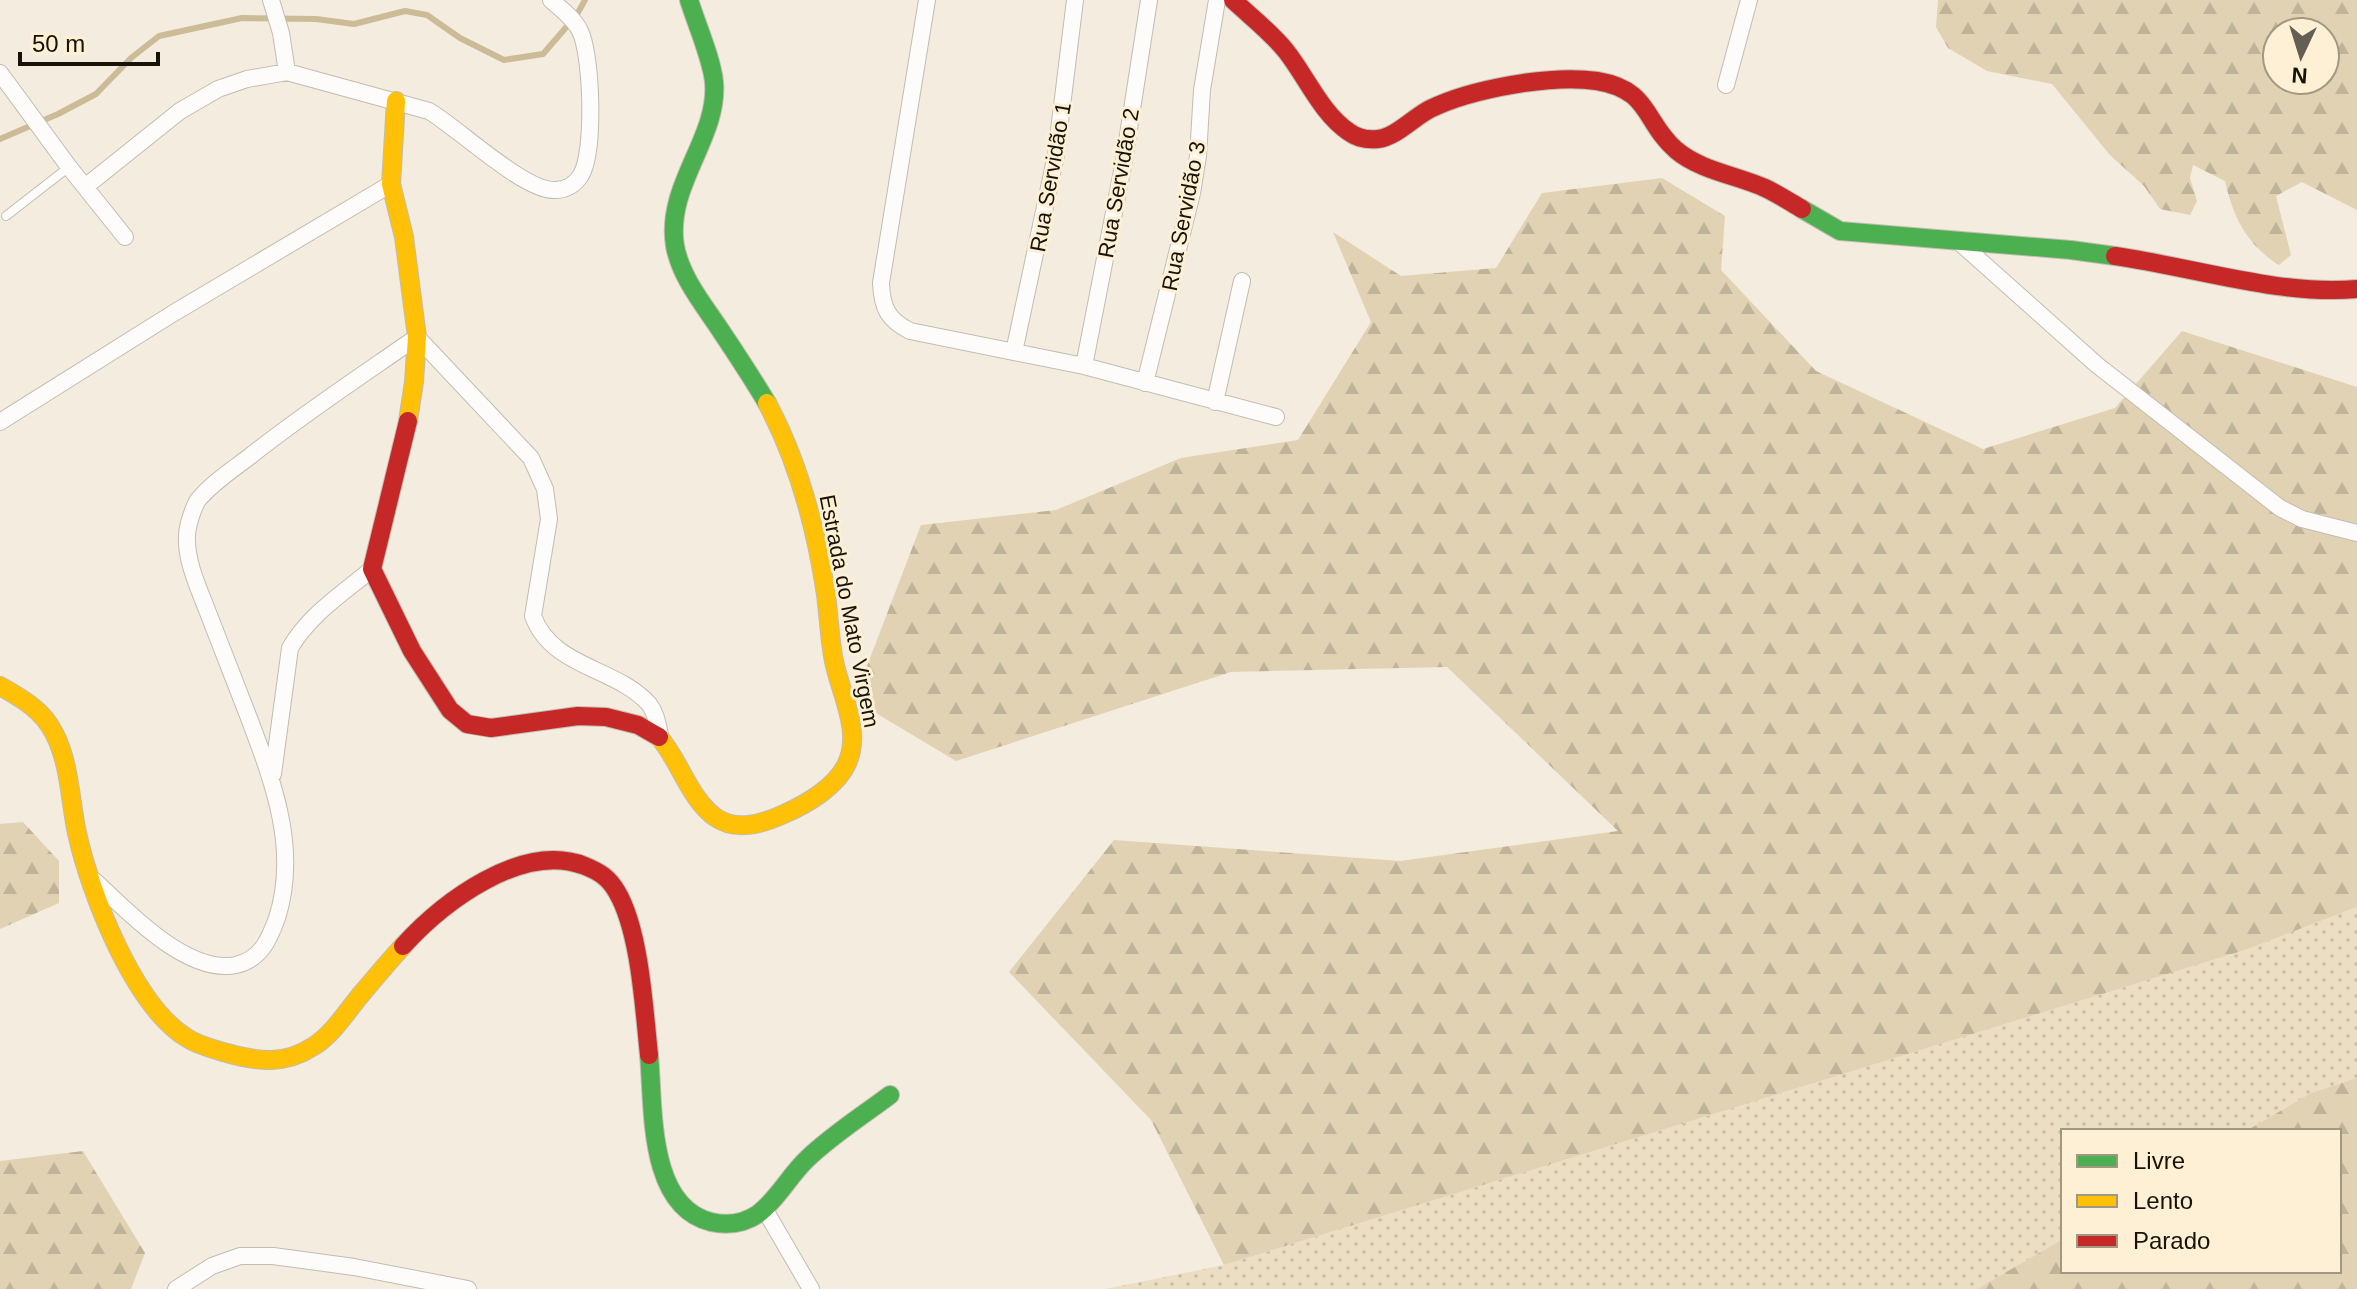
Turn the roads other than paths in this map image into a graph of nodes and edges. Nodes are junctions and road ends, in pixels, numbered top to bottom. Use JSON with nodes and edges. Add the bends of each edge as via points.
{"nodes":[{"id":1,"x":271,"y":0,"type":"edge"},
{"id":2,"x":551,"y":0,"type":"edge"},
{"id":3,"x":689,"y":0,"type":"edge"},
{"id":4,"x":927,"y":0,"type":"edge"},
{"id":5,"x":1075,"y":0,"type":"edge"},
{"id":6,"x":1149,"y":0,"type":"edge"},
{"id":7,"x":1217,"y":0,"type":"edge"},
{"id":8,"x":1233,"y":0,"type":"edge"},
{"id":9,"x":1749,"y":0,"type":"edge"},
{"id":10,"x":287,"y":72,"type":"junction"},
{"id":11,"x":0,"y":73,"type":"edge"},
{"id":12,"x":1726,"y":85,"type":"dead end"},
{"id":13,"x":396,"y":101,"type":"junction"},
{"id":14,"x":69,"y":167,"type":"junction"},
{"id":15,"x":391,"y":184,"type":"junction"},
{"id":16,"x":85,"y":187,"type":"junction"},
{"id":17,"x":6,"y":216,"type":"dead end"},
{"id":18,"x":125,"y":237,"type":"dead end"},
{"id":19,"x":1958,"y":241,"type":"junction"},
{"id":20,"x":1242,"y":281,"type":"dead end"},
{"id":21,"x":2357,"y":289,"type":"edge"},
{"id":22,"x":417,"y":337,"type":"junction"},
{"id":23,"x":1014,"y":352,"type":"junction"},
{"id":24,"x":1084,"y":366,"type":"junction"},
{"id":25,"x":1145,"y":383,"type":"junction"},
{"id":26,"x":1215,"y":402,"type":"junction"},
{"id":27,"x":1276,"y":417,"type":"dead end"},
{"id":28,"x":0,"y":422,"type":"edge"},
{"id":29,"x":2357,"y":533,"type":"edge"},
{"id":30,"x":372,"y":569,"type":"junction"},
{"id":31,"x":0,"y":686,"type":"edge"},
{"id":32,"x":661,"y":739,"type":"junction"},
{"id":33,"x":272,"y":779,"type":"junction"},
{"id":34,"x":91,"y":877,"type":"junction"},
{"id":35,"x":890,"y":1095,"type":"dead end"},
{"id":36,"x":765,"y":1210,"type":"junction"},
{"id":37,"x":176,"y":1289,"type":"edge"},
{"id":38,"x":468,"y":1289,"type":"edge"},
{"id":39,"x":811,"y":1289,"type":"edge"}],
"edges":[{"from":1,"to":10,"type":"street"},
{"from":2,"to":13,"type":"street","via":[[579,28],[584,47],[590,141],[581,175],[571,186],[556,191],[539,187],[449,122]]},
{"from":3,"to":32,"type":"street","name":"Estrada do Mato Virgem","via":[[715,94],[681,187],[674,243],[684,275],[754,380],[781,431],[807,505],[825,584],[833,660],[852,729],[852,749],[847,765],[828,787],[779,818],[745,826],[723,821],[700,804]]},
{"from":4,"to":23,"type":"street","via":[[882,301],[887,315],[910,331]]},
{"from":5,"to":23,"type":"street","name":"Rua Servidão 1","via":[[1056,155]]},
{"from":6,"to":24,"type":"street","name":"Rua Servidão 2"},
{"from":7,"to":25,"type":"street","name":"Rua Servidão 3","via":[[1192,193]]},
{"from":8,"to":19,"type":"street","via":[[1286,51],[1337,121],[1364,139],[1381,139],[1431,109],[1478,91],[1595,81],[1638,98],[1674,148],[1692,161],[1765,188],[1840,231]]},
{"from":9,"to":12,"type":"street"},
{"from":10,"to":13,"type":"street"},
{"from":10,"to":16,"type":"street","via":[[218,89],[180,111]]},
{"from":11,"to":14,"type":"street"},
{"from":13,"to":15,"type":"street"},
{"from":14,"to":16,"type":"street"},
{"from":14,"to":17,"type":"lane"},
{"from":15,"to":22,"type":"street"},
{"from":15,"to":28,"type":"street"},
{"from":16,"to":18,"type":"street"},
{"from":19,"to":21,"type":"street","via":[[2071,250],[2325,292]]},
{"from":19,"to":29,"type":"street","via":[[2097,365],[2280,508]]},
{"from":20,"to":26,"type":"street"},
{"from":22,"to":30,"type":"street","via":[[405,437]]},
{"from":22,"to":32,"type":"street","via":[[531,458],[545,489],[549,519],[533,616],[538,630],[549,645],[649,704]]},
{"from":22,"to":33,"type":"street","via":[[214,485],[196,502],[188,526],[188,553],[198,587]]},
{"from":23,"to":24,"type":"street"},
{"from":24,"to":25,"type":"street"},
{"from":25,"to":26,"type":"street"},
{"from":26,"to":27,"type":"street"},
{"from":30,"to":32,"type":"street","via":[[444,706],[465,723],[510,727],[577,713],[640,725]]},
{"from":30,"to":33,"type":"street","via":[[314,618],[290,648]]},
{"from":31,"to":34,"type":"street","via":[[25,697],[47,720],[62,748],[78,838]]},
{"from":33,"to":34,"type":"street","via":[[282,818],[281,903],[269,943],[249,962],[207,965],[130,915]]},
{"from":34,"to":36,"type":"street","via":[[109,929],[152,1005],[186,1038],[273,1062],[307,1051],[333,1029],[439,909],[475,885],[518,866],[554,860],[581,864],[608,878],[623,903],[634,940],[660,1157],[673,1196],[693,1217],[721,1225],[743,1223]]},
{"from":35,"to":36,"type":"street","via":[[806,1159]]},
{"from":36,"to":39,"type":"street"},
{"from":37,"to":38,"type":"street","via":[[240,1256],[273,1256]]}]}
